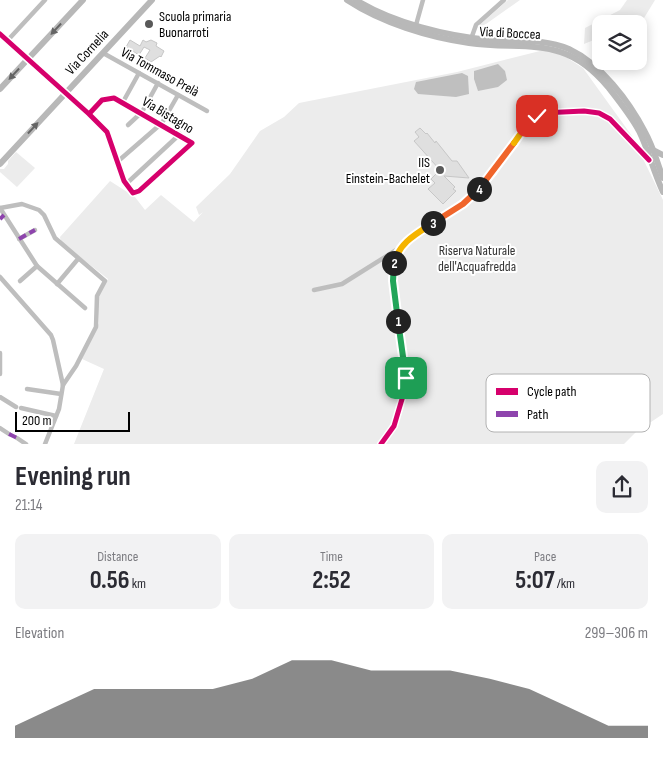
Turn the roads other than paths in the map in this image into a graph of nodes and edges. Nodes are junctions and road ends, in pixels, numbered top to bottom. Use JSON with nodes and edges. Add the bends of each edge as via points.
{"nodes":[{"id":1,"x":45,"y":0,"type":"edge"},
{"id":2,"x":83,"y":0,"type":"edge"},
{"id":3,"x":348,"y":0,"type":"edge"},
{"id":4,"x":356,"y":0,"type":"edge"},
{"id":5,"x":422,"y":0,"type":"edge"},
{"id":6,"x":504,"y":0,"type":"edge"},
{"id":7,"x":147,"y":2,"type":"edge"},
{"id":8,"x":416,"y":25,"type":"junction"},
{"id":9,"x":0,"y":34,"type":"edge"},
{"id":10,"x":8,"y":40,"type":"junction"},
{"id":11,"x":470,"y":41,"type":"junction"},
{"id":12,"x":103,"y":53,"type":"junction"},
{"id":13,"x":28,"y":59,"type":"junction"},
{"id":14,"x":139,"y":73,"type":"junction"},
{"id":15,"x":158,"y":83,"type":"junction"},
{"id":16,"x":0,"y":89,"type":"edge"},
{"id":17,"x":66,"y":93,"type":"junction"},
{"id":18,"x":178,"y":95,"type":"junction"},
{"id":19,"x":123,"y":102,"type":"junction"},
{"id":20,"x":207,"y":111,"type":"dead end"},
{"id":21,"x":142,"y":112,"type":"junction"},
{"id":22,"x":89,"y":114,"type":"junction"},
{"id":23,"x":162,"y":123,"type":"junction"},
{"id":24,"x":128,"y":125,"type":"dead end"},
{"id":25,"x":638,"y":130,"type":"junction"},
{"id":26,"x":180,"y":134,"type":"junction"},
{"id":27,"x":627,"y":137,"type":"junction"},
{"id":28,"x":644,"y":146,"type":"junction"},
{"id":29,"x":653,"y":150,"type":"junction"},
{"id":30,"x":663,"y":155,"type":"edge"},
{"id":31,"x":649,"y":160,"type":"junction"},
{"id":32,"x":116,"y":163,"type":"junction"},
{"id":33,"x":0,"y":164,"type":"edge"},
{"id":34,"x":662,"y":174,"type":"edge"},
{"id":35,"x":126,"y":185,"type":"junction"},
{"id":36,"x":663,"y":192,"type":"edge"},
{"id":37,"x":0,"y":208,"type":"edge"},
{"id":38,"x":4,"y":215,"type":"junction"},
{"id":39,"x":0,"y":219,"type":"edge"},
{"id":40,"x":35,"y":230,"type":"dead end"},
{"id":41,"x":19,"y":240,"type":"junction"},
{"id":42,"x":401,"y":247,"type":"junction"},
{"id":43,"x":78,"y":259,"type":"junction"},
{"id":44,"x":37,"y":266,"type":"junction"},
{"id":45,"x":0,"y":277,"type":"edge"},
{"id":46,"x":20,"y":281,"type":"dead end"},
{"id":47,"x":57,"y":284,"type":"junction"},
{"id":48,"x":314,"y":290,"type":"dead end"},
{"id":49,"x":85,"y":308,"type":"dead end"},
{"id":50,"x":0,"y":353,"type":"edge"},
{"id":51,"x":0,"y":374,"type":"edge"},
{"id":52,"x":63,"y":385,"type":"junction"},
{"id":53,"x":27,"y":389,"type":"dead end"},
{"id":54,"x":61,"y":394,"type":"junction"},
{"id":55,"x":0,"y":397,"type":"edge"},
{"id":56,"x":56,"y":416,"type":"junction"},
{"id":57,"x":0,"y":428,"type":"edge"},
{"id":58,"x":9,"y":434,"type":"dead end"},
{"id":59,"x":17,"y":438,"type":"dead end"},
{"id":60,"x":26,"y":444,"type":"edge"},
{"id":61,"x":45,"y":444,"type":"edge"},
{"id":62,"x":381,"y":444,"type":"edge"}],
"edges":[{"from":1,"to":10,"type":"street"},
{"from":2,"to":13,"type":"street","one_way":true},
{"from":3,"to":11,"type":"street","name":"Via di Boccea","via":[[363,9],[434,36]]},
{"from":4,"to":8,"type":"street","name":"Via di Boccea","via":[[378,12]]},
{"from":5,"to":8,"type":"street"},
{"from":6,"to":11,"type":"street","via":[[476,25]]},
{"from":7,"to":12,"type":"street","name":"Via Cornelia"},
{"from":8,"to":11,"type":"street","name":"Via di Boccea"},
{"from":9,"to":10,"type":"street"},
{"from":10,"to":13,"type":"street"},
{"from":11,"to":25,"type":"street","name":"Via di Boccea","via":[[537,46],[572,56],[609,88]]},
{"from":11,"to":29,"type":"street","name":"Via di Boccea","via":[[540,41],[577,54],[612,84],[644,129]]},
{"from":12,"to":14,"type":"street","name":"Via Tommaso Prelà"},
{"from":12,"to":17,"type":"street","name":"Via Cornelia"},
{"from":13,"to":16,"type":"street","one_way":true},
{"from":13,"to":17,"type":"street"},
{"from":14,"to":15,"type":"street","name":"Via Tommaso Prelà"},
{"from":14,"to":19,"type":"street"},
{"from":15,"to":18,"type":"street","name":"Via Tommaso Prelà"},
{"from":15,"to":21,"type":"street"},
{"from":17,"to":22,"type":"street"},
{"from":33,"to":17,"type":"street","name":"Via Cornelia","one_way":true},
{"from":18,"to":20,"type":"street","name":"Via Tommaso Prelà"},
{"from":18,"to":23,"type":"street"},
{"from":19,"to":21,"type":"street","name":"Via Bistagno"},
{"from":19,"to":22,"type":"street","name":"Via Bistagno","via":[[106,98]]},
{"from":21,"to":23,"type":"street","name":"Via Bistagno"},
{"from":21,"to":24,"type":"street"},
{"from":22,"to":32,"type":"street","via":[[107,132]]},
{"from":23,"to":26,"type":"street","name":"Via Bistagno"},
{"from":23,"to":32,"type":"street"},
{"from":25,"to":27,"type":"street","via":[[634,138]]},
{"from":25,"to":28,"type":"street","name":"Via di Boccea"},
{"from":26,"to":35,"type":"street"},
{"from":26,"to":35,"type":"street","name":"Via Bistagno","via":[[192,144],[138,192],[133,193]]},
{"from":27,"to":28,"type":"street"},
{"from":27,"to":31,"type":"street"},
{"from":27,"to":42,"type":"street","via":[[608,118],[593,112],[553,111],[539,115],[525,126],[475,194]]},
{"from":28,"to":29,"type":"street"},
{"from":28,"to":31,"type":"street","name":"Via di Boccea"},
{"from":29,"to":30,"type":"street"},
{"from":29,"to":34,"type":"street","name":"Via di Boccea"},
{"from":31,"to":36,"type":"street","name":"Via di Boccea"},
{"from":32,"to":35,"type":"street"},
{"from":37,"to":38,"type":"street"},
{"from":37,"to":43,"type":"street","via":[[22,204],[38,209],[55,238]]},
{"from":38,"to":39,"type":"street"},
{"from":38,"to":41,"type":"street"},
{"from":40,"to":41,"type":"street"},
{"from":41,"to":44,"type":"street"},
{"from":42,"to":48,"type":"street","via":[[342,284]]},
{"from":42,"to":62,"type":"street","via":[[394,264],[393,281],[406,386],[394,426]]},
{"from":43,"to":47,"type":"street"},
{"from":43,"to":52,"type":"street","via":[[105,283],[97,296],[96,327]]},
{"from":44,"to":46,"type":"street"},
{"from":44,"to":47,"type":"street"},
{"from":45,"to":52,"type":"street","via":[[52,336]]},
{"from":47,"to":49,"type":"street"},
{"from":50,"to":51,"type":"street"},
{"from":52,"to":54,"type":"street"},
{"from":53,"to":54,"type":"street"},
{"from":54,"to":56,"type":"street"},
{"from":55,"to":56,"type":"street","via":[[19,408]]},
{"from":56,"to":61,"type":"street"},
{"from":57,"to":58,"type":"street"},
{"from":59,"to":60,"type":"street"}]}
